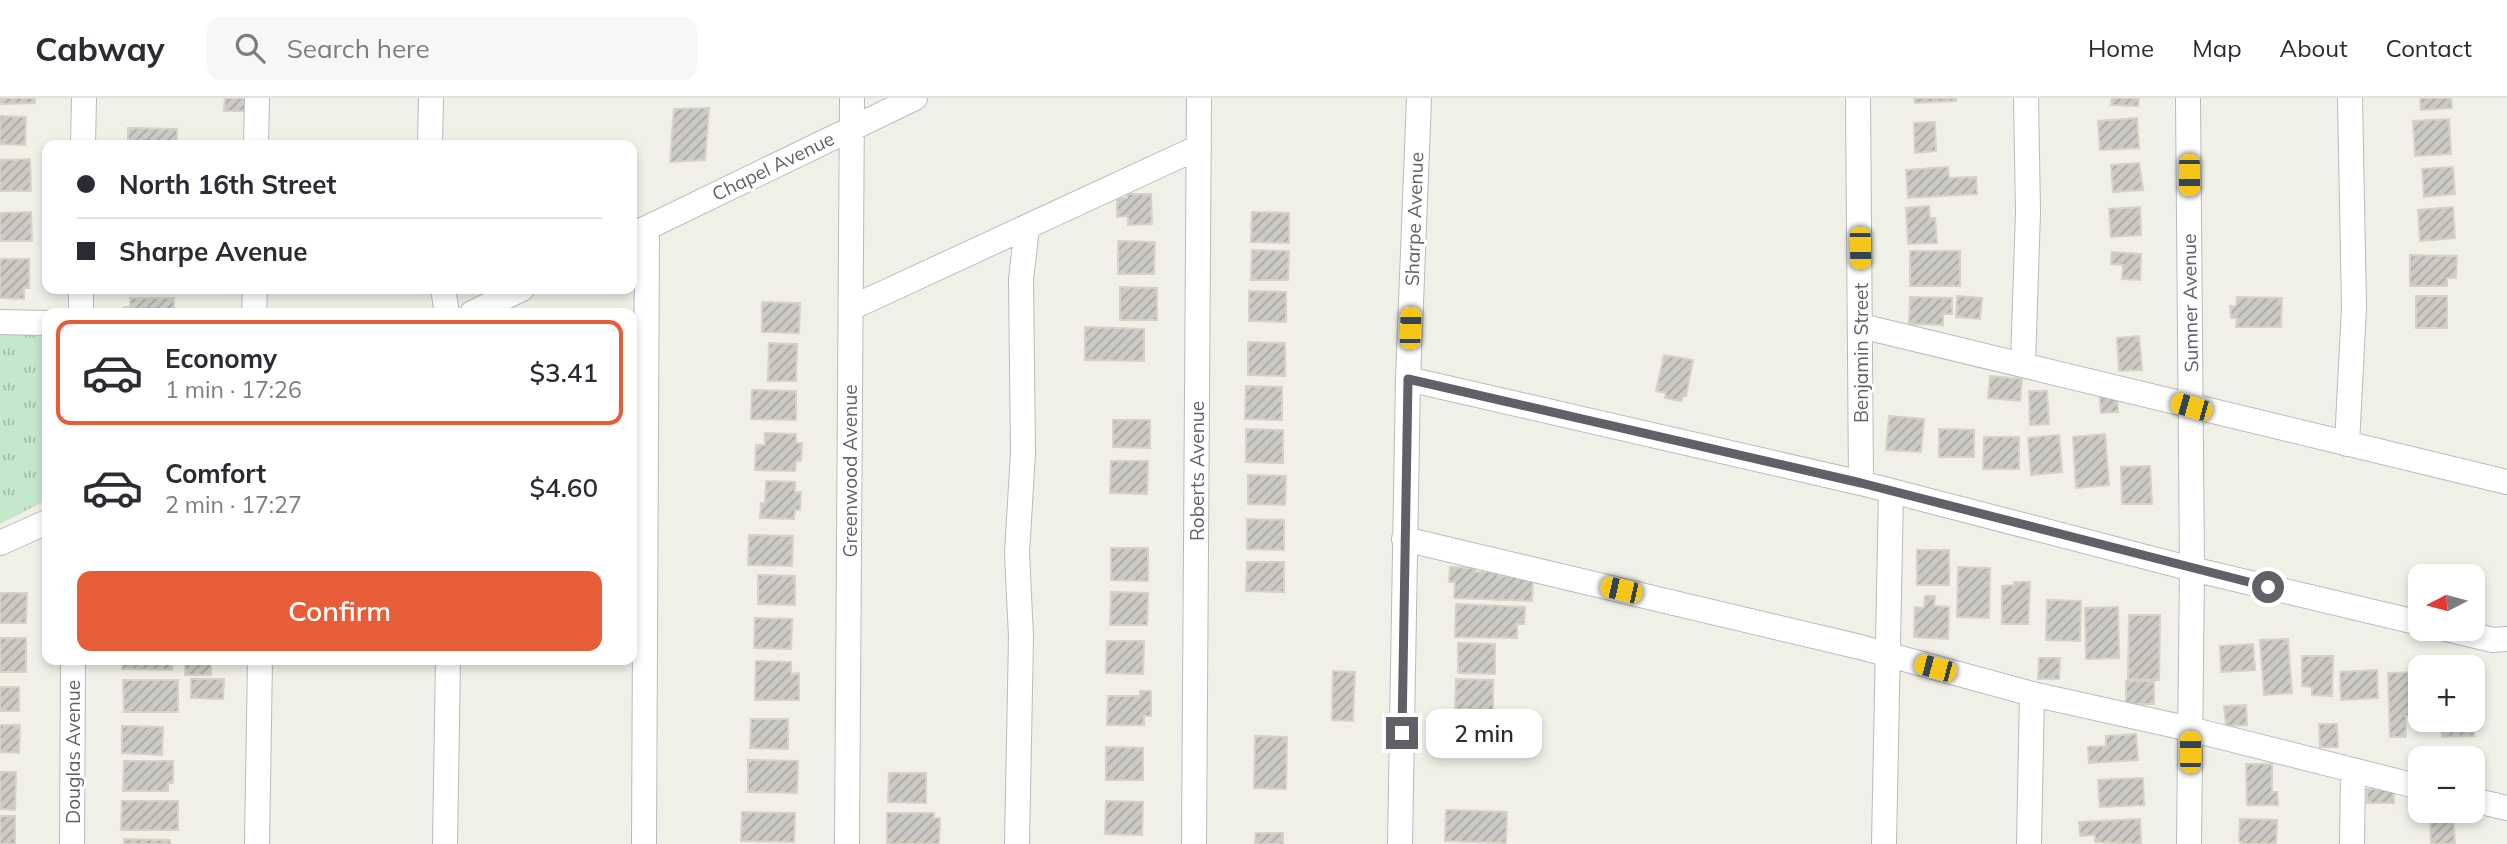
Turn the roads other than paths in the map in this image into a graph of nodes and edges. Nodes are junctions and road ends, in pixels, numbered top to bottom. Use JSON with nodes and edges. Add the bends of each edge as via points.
{"nodes":[{"id":1,"x":84,"y":98,"type":"edge"},
{"id":2,"x":257,"y":98,"type":"edge"},
{"id":3,"x":431,"y":98,"type":"edge"},
{"id":4,"x":852,"y":98,"type":"edge"},
{"id":5,"x":915,"y":98,"type":"edge"},
{"id":6,"x":1199,"y":98,"type":"edge"},
{"id":7,"x":1419,"y":98,"type":"edge"},
{"id":8,"x":1858,"y":98,"type":"edge"},
{"id":9,"x":2026,"y":98,"type":"edge"},
{"id":10,"x":2188,"y":98,"type":"edge"},
{"id":11,"x":2350,"y":98,"type":"edge"},
{"id":12,"x":852,"y":128,"type":"junction"},
{"id":13,"x":83,"y":140,"type":"edge"},
{"id":14,"x":256,"y":140,"type":"edge"},
{"id":15,"x":430,"y":140,"type":"edge"},
{"id":16,"x":1199,"y":146,"type":"junction"},
{"id":17,"x":1027,"y":228,"type":"junction"},
{"id":18,"x":639,"y":232,"type":"edge"},
{"id":19,"x":512,"y":294,"type":"edge"},
{"id":20,"x":482,"y":308,"type":"edge"},
{"id":21,"x":851,"y":308,"type":"junction"},
{"id":22,"x":0,"y":322,"type":"edge"},
{"id":23,"x":42,"y":323,"type":"edge"},
{"id":24,"x":1861,"y":326,"type":"junction"},
{"id":25,"x":2023,"y":363,"type":"junction"},
{"id":26,"x":1408,"y":379,"type":"junction"},
{"id":27,"x":2191,"y":407,"type":"junction"},
{"id":28,"x":2347,"y":444,"type":"junction"},
{"id":29,"x":2507,"y":482,"type":"edge"},
{"id":30,"x":1861,"y":483,"type":"junction"},
{"id":31,"x":1891,"y":492,"type":"junction"},
{"id":32,"x":42,"y":524,"type":"edge"},
{"id":33,"x":1404,"y":539,"type":"junction"},
{"id":34,"x":0,"y":543,"type":"edge"},
{"id":35,"x":2192,"y":569,"type":"junction"},
{"id":36,"x":2408,"y":620,"type":"edge"},
{"id":37,"x":2485,"y":638,"type":"edge"},
{"id":38,"x":2507,"y":639,"type":"edge"},
{"id":39,"x":1886,"y":655,"type":"junction"},
{"id":40,"x":73,"y":665,"type":"edge"},
{"id":41,"x":260,"y":665,"type":"edge"},
{"id":42,"x":448,"y":665,"type":"edge"},
{"id":43,"x":2032,"y":694,"type":"junction"},
{"id":44,"x":2190,"y":729,"type":"junction"},
{"id":45,"x":2353,"y":771,"type":"junction"},
{"id":46,"x":2408,"y":784,"type":"edge"},
{"id":47,"x":2485,"y":803,"type":"edge"},
{"id":48,"x":2507,"y":808,"type":"edge"},
{"id":49,"x":72,"y":844,"type":"edge"},
{"id":50,"x":257,"y":844,"type":"edge"},
{"id":51,"x":445,"y":844,"type":"edge"},
{"id":52,"x":644,"y":844,"type":"edge"},
{"id":53,"x":847,"y":844,"type":"edge"},
{"id":54,"x":1017,"y":844,"type":"edge"},
{"id":55,"x":1194,"y":844,"type":"edge"},
{"id":56,"x":1401,"y":844,"type":"edge"},
{"id":57,"x":1884,"y":844,"type":"edge"},
{"id":58,"x":2029,"y":844,"type":"edge"},
{"id":59,"x":2189,"y":844,"type":"edge"},
{"id":60,"x":2352,"y":844,"type":"edge"}],
"edges":[{"from":1,"to":13,"type":"street"},
{"from":2,"to":14,"type":"street"},
{"from":3,"to":15,"type":"street"},
{"from":4,"to":12,"type":"street","name":"Greenwood Avenue"},
{"from":5,"to":12,"type":"street","name":"Chapel Avenue"},
{"from":6,"to":16,"type":"street","name":"Roberts Avenue"},
{"from":7,"to":26,"type":"street","name":"Sharpe Avenue"},
{"from":8,"to":24,"type":"street","name":"Benjamin Street"},
{"from":9,"to":25,"type":"street"},
{"from":10,"to":27,"type":"street","name":"Sumner Avenue"},
{"from":11,"to":28,"type":"street","via":[[2354,307]]},
{"from":12,"to":18,"type":"street","name":"Chapel Avenue"},
{"from":12,"to":21,"type":"street","name":"Greenwood Avenue"},
{"from":16,"to":17,"type":"street"},
{"from":16,"to":55,"type":"street","name":"Roberts Avenue"},
{"from":17,"to":21,"type":"street"},
{"from":17,"to":54,"type":"street","via":[[1021,279]]},
{"from":18,"to":52,"type":"street"},
{"from":19,"to":20,"type":"street"},
{"from":21,"to":53,"type":"street","name":"Greenwood Avenue"},
{"from":22,"to":23,"type":"street"},
{"from":24,"to":25,"type":"street"},
{"from":24,"to":30,"type":"street","name":"Benjamin Street"},
{"from":25,"to":27,"type":"street"},
{"from":26,"to":30,"type":"street"},
{"from":26,"to":33,"type":"street","name":"Sharpe Avenue"},
{"from":27,"to":28,"type":"street"},
{"from":27,"to":35,"type":"street","name":"Sumner Avenue"},
{"from":28,"to":29,"type":"street"},
{"from":30,"to":31,"type":"street"},
{"from":31,"to":35,"type":"street"},
{"from":31,"to":39,"type":"street"},
{"from":32,"to":34,"type":"street"},
{"from":33,"to":39,"type":"street"},
{"from":33,"to":56,"type":"street","name":"Sharpe Avenue"},
{"from":35,"to":36,"type":"street"},
{"from":35,"to":44,"type":"street","name":"Sumner Avenue"},
{"from":37,"to":38,"type":"street"},
{"from":39,"to":43,"type":"street"},
{"from":39,"to":57,"type":"street"},
{"from":40,"to":49,"type":"street","name":"Douglas Avenue"},
{"from":41,"to":50,"type":"street"},
{"from":42,"to":51,"type":"street"},
{"from":43,"to":44,"type":"street"},
{"from":43,"to":58,"type":"street"},
{"from":44,"to":45,"type":"street"},
{"from":44,"to":59,"type":"street","name":"Sumner Avenue"},
{"from":45,"to":46,"type":"street"},
{"from":45,"to":60,"type":"street"},
{"from":47,"to":48,"type":"street"}]}
